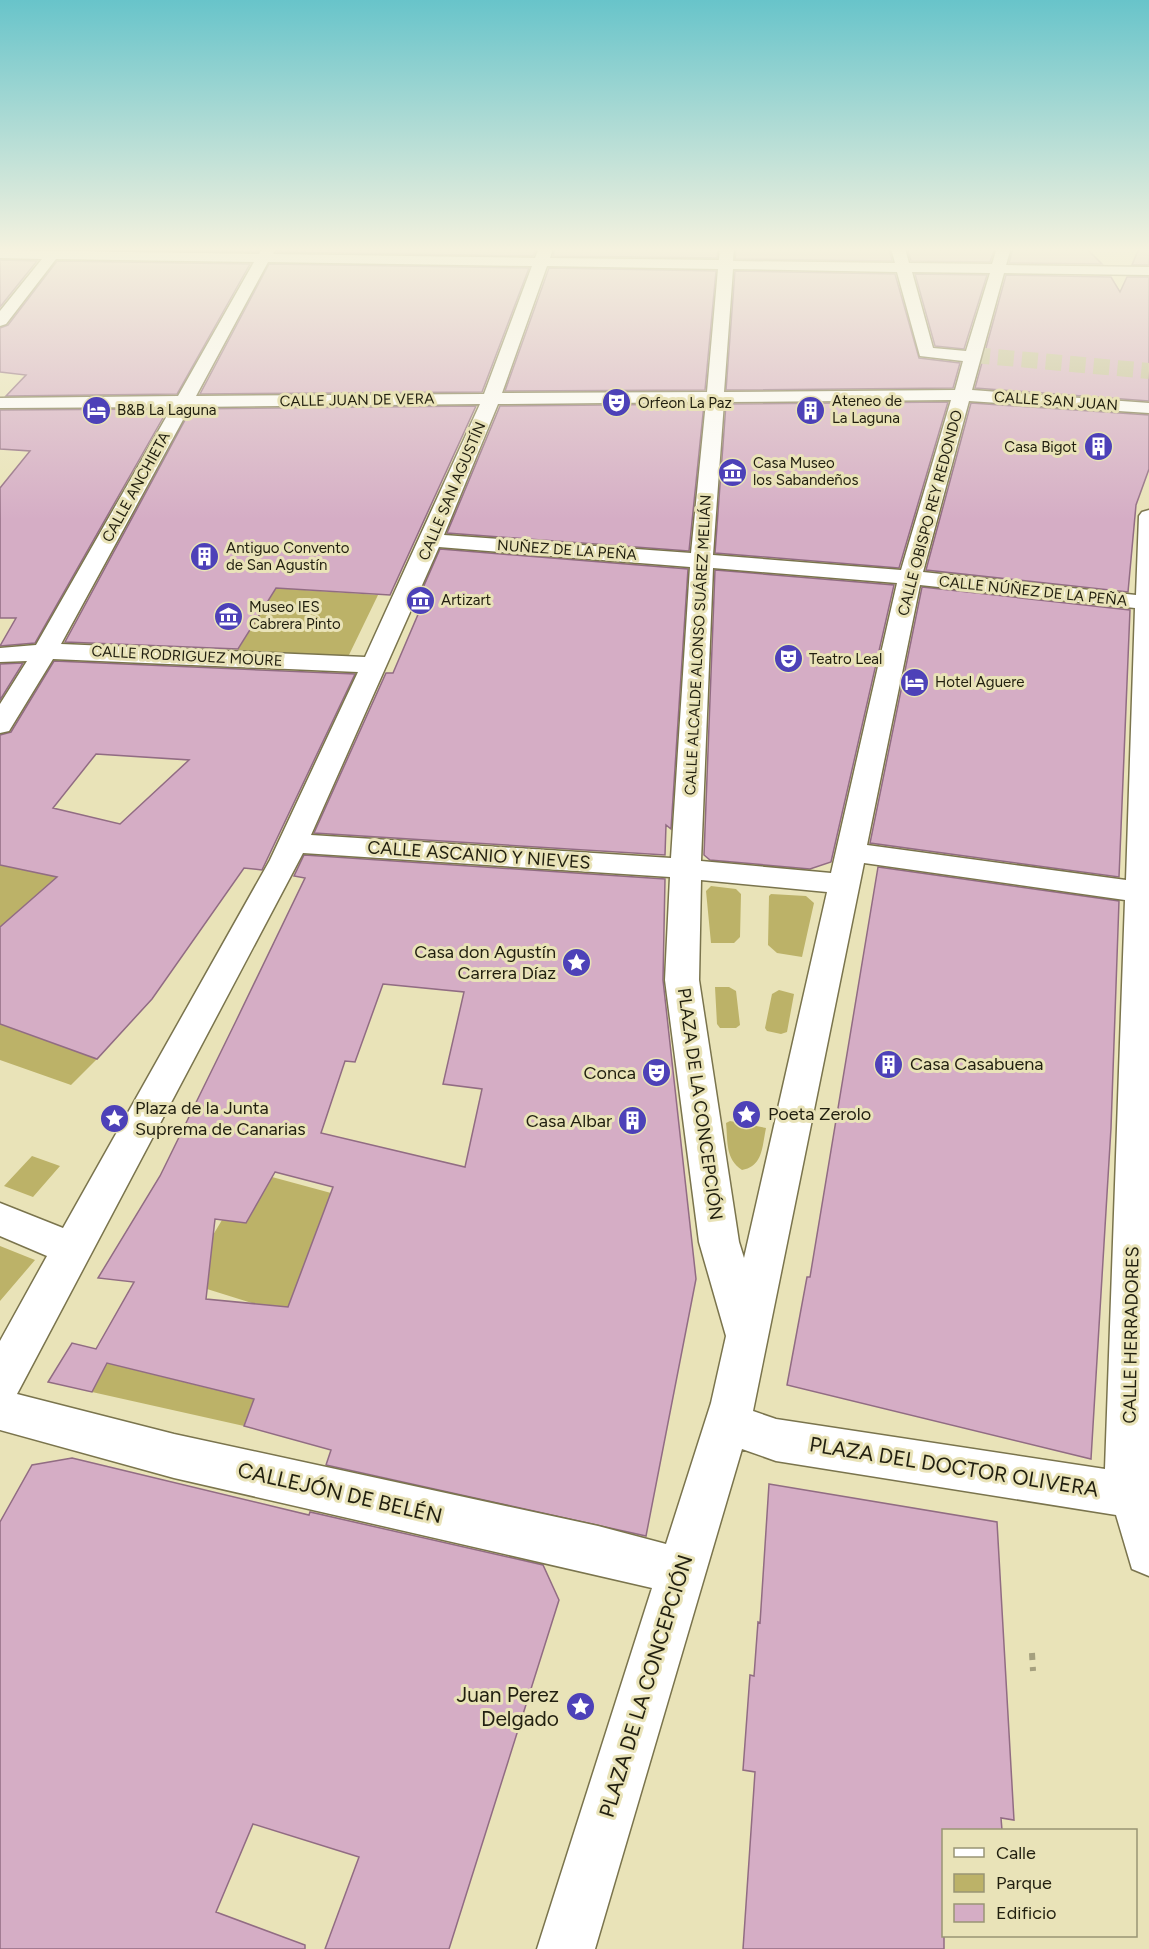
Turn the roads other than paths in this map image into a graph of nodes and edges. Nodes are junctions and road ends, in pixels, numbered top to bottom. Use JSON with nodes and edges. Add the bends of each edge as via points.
{"nodes":[{"id":1,"x":219,"y":339,"type":"edge"},
{"id":2,"x":513,"y":339,"type":"edge"},
{"id":3,"x":719,"y":339,"type":"edge"},
{"id":4,"x":922,"y":339,"type":"edge"},
{"id":5,"x":979,"y":339,"type":"edge"},
{"id":6,"x":974,"y":357,"type":"junction"},
{"id":7,"x":962,"y":395,"type":"junction"},
{"id":8,"x":714,"y":396,"type":"junction"},
{"id":9,"x":492,"y":397,"type":"junction"},
{"id":10,"x":184,"y":403,"type":"junction"},
{"id":11,"x":0,"y":404,"type":"edge"},
{"id":12,"x":1149,"y":408,"type":"edge"},
{"id":13,"x":1149,"y":516,"type":"edge"},
{"id":14,"x":431,"y":540,"type":"junction"},
{"id":15,"x":702,"y":560,"type":"junction"},
{"id":16,"x":910,"y":577,"type":"junction"},
{"id":17,"x":1148,"y":603,"type":"edge"},
{"id":18,"x":44,"y":653,"type":"junction"},
{"id":19,"x":0,"y":655,"type":"edge"},
{"id":20,"x":375,"y":665,"type":"junction"},
{"id":21,"x":0,"y":725,"type":"edge"},
{"id":22,"x":1146,"y":848,"type":"edge"},
{"id":23,"x":289,"y":851,"type":"junction"},
{"id":24,"x":679,"y":865,"type":"junction"},
{"id":25,"x":848,"y":868,"type":"junction"},
{"id":26,"x":1140,"y":892,"type":"junction"},
{"id":27,"x":0,"y":1219,"type":"edge"},
{"id":28,"x":73,"y":1249,"type":"junction"},
{"id":29,"x":747,"y":1335,"type":"junction"},
{"id":30,"x":0,"y":1382,"type":"edge"},
{"id":31,"x":0,"y":1410,"type":"edge"},
{"id":32,"x":726,"y":1423,"type":"junction"},
{"id":33,"x":1137,"y":1488,"type":"edge"},
{"id":34,"x":1149,"y":1552,"type":"edge"},
{"id":35,"x":681,"y":1572,"type":"junction"},
{"id":36,"x":566,"y":1949,"type":"edge"}],
"edges":[{"from":1,"to":10,"type":"street","name":"CALLE ANCHIETA"},
{"from":2,"to":9,"type":"street","name":"CALLE SAN AGUSTÍN"},
{"from":3,"to":8,"type":"street","name":"CALLE ALCALDE ALONSO SUÁREZ MELIÁN"},
{"from":4,"to":6,"type":"street","via":[[926,352]]},
{"from":5,"to":6,"type":"street","name":"CALLE OBISPO REY REDONDO"},
{"from":6,"to":7,"type":"street","name":"CALLE OBISPO REY REDONDO"},
{"from":7,"to":8,"type":"street","name":"CALLE SAN JUAN"},
{"from":7,"to":12,"type":"street","name":"CALLE SAN JUAN"},
{"from":7,"to":16,"type":"street","name":"CALLE OBISPO REY REDONDO"},
{"from":8,"to":9,"type":"street","name":"CALLE JUAN DE VERA"},
{"from":8,"to":15,"type":"street","name":"CALLE ALCALDE ALONSO SUÁREZ MELIÁN"},
{"from":9,"to":10,"type":"street","name":"CALLE JUAN DE VERA"},
{"from":9,"to":14,"type":"street","name":"CALLE SAN AGUSTÍN"},
{"from":10,"to":11,"type":"street","name":"CALLE JUAN DE VERA"},
{"from":10,"to":18,"type":"street","name":"CALLE ANCHIETA"},
{"from":13,"to":17,"type":"street","name":"CALLE HERRADORES"},
{"from":14,"to":15,"type":"street","name":"NUÑEZ DE LA PEÑA"},
{"from":14,"to":20,"type":"street","name":"CALLE SAN AGUSTÍN"},
{"from":15,"to":16,"type":"street","name":"CALLE NÚÑEZ DE LA PEÑA"},
{"from":15,"to":24,"type":"street","name":"CALLE ALCALDE ALONSO SUÁREZ MELIÁN"},
{"from":16,"to":17,"type":"street","name":"CALLE NÚÑEZ DE LA PEÑA"},
{"from":16,"to":25,"type":"street","name":"CALLE OBISPO REY REDONDO"},
{"from":17,"to":22,"type":"street","name":"CALLE HERRADORES"},
{"from":18,"to":19,"type":"street","name":"CALLE RODRIGUEZ MOURE"},
{"from":18,"to":20,"type":"street","name":"CALLE RODRIGUEZ MOURE"},
{"from":18,"to":21,"type":"street","name":"CALLE ANCHIETA"},
{"from":20,"to":23,"type":"street","name":"CALLE SAN AGUSTÍN"},
{"from":22,"to":26,"type":"street","name":"CALLE HERRADORES"},
{"from":23,"to":24,"type":"street","name":"CALLE ASCANIO Y NIEVES"},
{"from":23,"to":28,"type":"street","name":"CALLE SAN AGUSTÍN"},
{"from":24,"to":25,"type":"street"},
{"from":24,"to":29,"type":"street","name":"PLAZA DE LA CONCEPCIÓN","via":[[682,980],[718,1242]]},
{"from":25,"to":26,"type":"street"},
{"from":25,"to":29,"type":"street","name":"PLAZA DE LA CONCEPCIÓN"},
{"from":26,"to":33,"type":"street","name":"CALLE HERRADORES"},
{"from":27,"to":28,"type":"street"},
{"from":28,"to":30,"type":"street","name":"CALLE SAN AGUSTÍN"},
{"from":29,"to":32,"type":"street","name":"PLAZA DE LA CONCEPCIÓN"},
{"from":31,"to":35,"type":"street","name":"CALLEJÓN DE BELÉN","via":[[174,1456]]},
{"from":32,"to":33,"type":"street","name":"PLAZA DEL DOCTOR OLIVERA","via":[[776,1440]]},
{"from":32,"to":35,"type":"street","name":"PLAZA DE LA CONCEPCIÓN"},
{"from":33,"to":34,"type":"street"},
{"from":35,"to":36,"type":"street","name":"PLAZA DE LA CONCEPCIÓN"}]}
